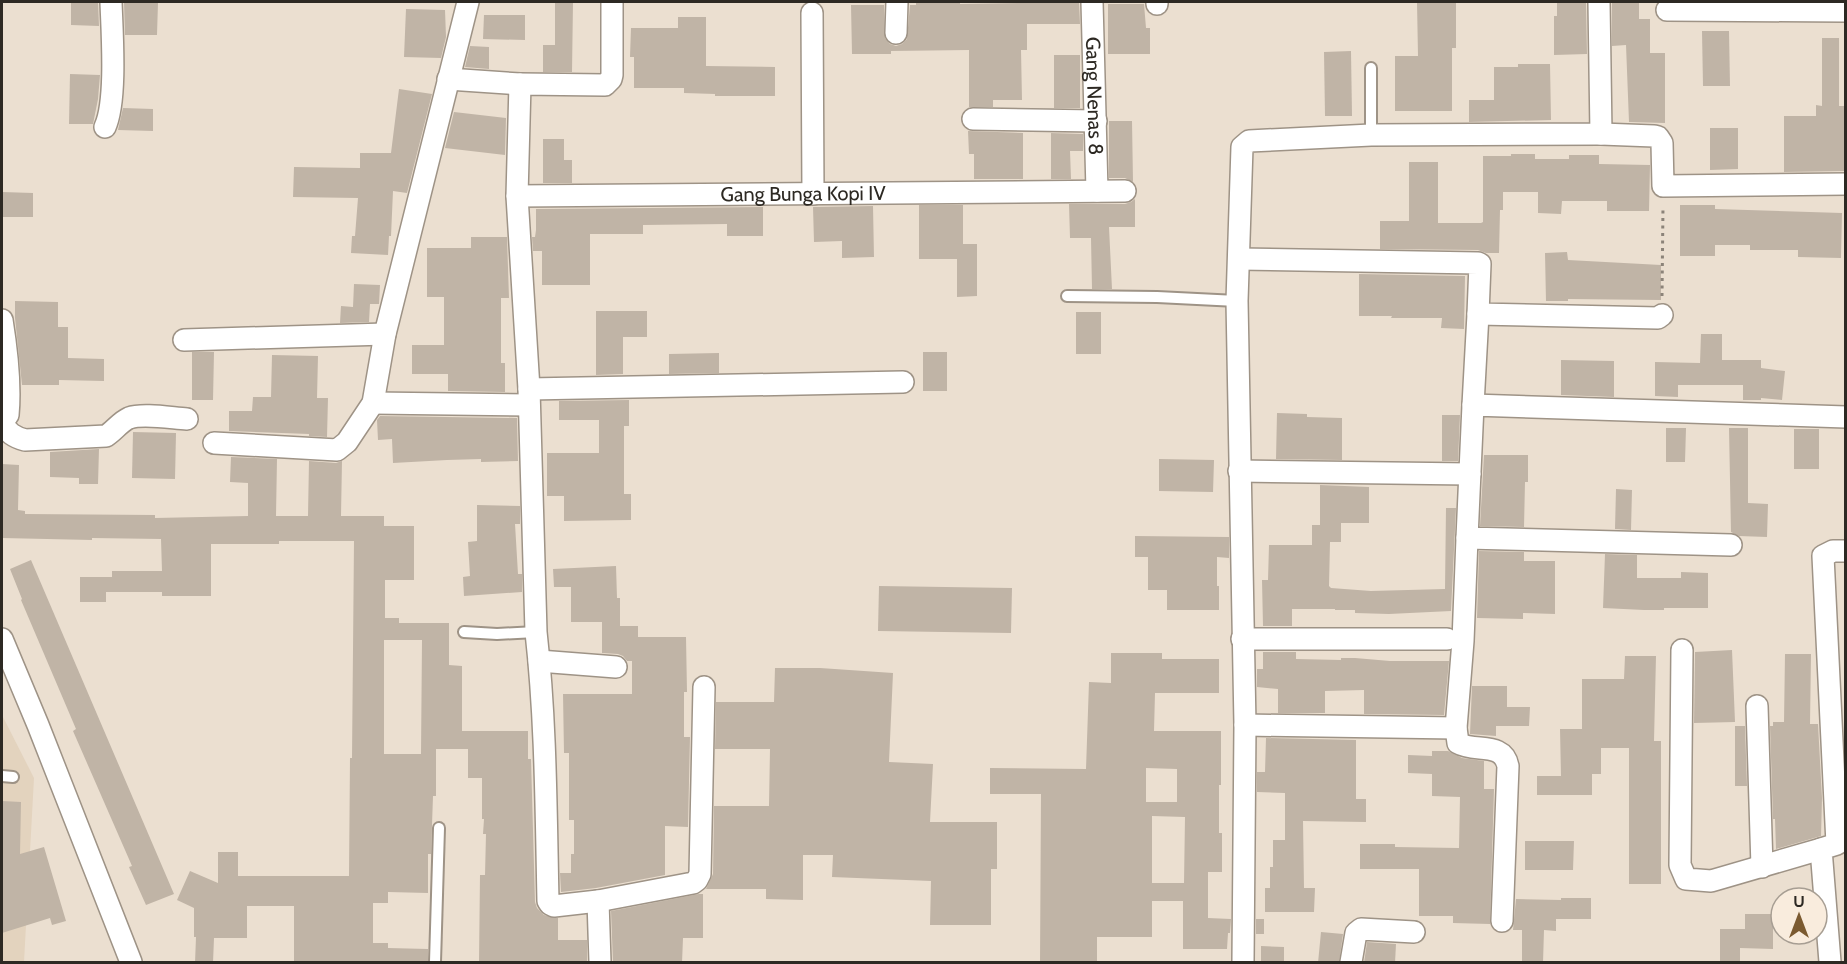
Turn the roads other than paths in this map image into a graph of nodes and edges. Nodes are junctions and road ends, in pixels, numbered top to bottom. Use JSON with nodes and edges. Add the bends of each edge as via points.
{"nodes":[{"id":1,"x":111,"y":2,"type":"edge"},
{"id":2,"x":468,"y":2,"type":"edge"},
{"id":3,"x":612,"y":2,"type":"edge"},
{"id":4,"x":897,"y":2,"type":"edge"},
{"id":5,"x":1092,"y":2,"type":"edge"},
{"id":6,"x":1599,"y":2,"type":"edge"},
{"id":7,"x":1667,"y":10,"type":"dead end"},
{"id":8,"x":1845,"y":12,"type":"edge"},
{"id":9,"x":813,"y":13,"type":"dead end"},
{"id":10,"x":896,"y":33,"type":"dead end"},
{"id":11,"x":1371,"y":68,"type":"dead end"},
{"id":12,"x":448,"y":79,"type":"junction"},
{"id":13,"x":520,"y":84,"type":"junction"},
{"id":14,"x":973,"y":119,"type":"dead end"},
{"id":15,"x":1096,"y":121,"type":"junction"},
{"id":16,"x":105,"y":127,"type":"dead end"},
{"id":17,"x":1601,"y":134,"type":"junction"},
{"id":18,"x":1371,"y":135,"type":"junction"},
{"id":19,"x":1845,"y":184,"type":"edge"},
{"id":20,"x":1094,"y":191,"type":"junction"},
{"id":21,"x":1125,"y":191,"type":"dead end"},
{"id":22,"x":813,"y":194,"type":"junction"},
{"id":23,"x":517,"y":196,"type":"junction"},
{"id":24,"x":1239,"y":259,"type":"junction"},
{"id":25,"x":1067,"y":296,"type":"dead end"},
{"id":26,"x":1237,"y":301,"type":"junction"},
{"id":27,"x":1478,"y":314,"type":"junction"},
{"id":28,"x":1662,"y":315,"type":"road end"},
{"id":29,"x":2,"y":320,"type":"edge"},
{"id":30,"x":385,"y":334,"type":"junction"},
{"id":31,"x":183,"y":340,"type":"dead end"},
{"id":32,"x":903,"y":382,"type":"dead end"},
{"id":33,"x":529,"y":397,"type":"junction"},
{"id":34,"x":373,"y":403,"type":"junction"},
{"id":35,"x":1473,"y":405,"type":"junction"},
{"id":36,"x":1845,"y":417,"type":"edge"},
{"id":37,"x":187,"y":419,"type":"dead end"},
{"id":38,"x":2,"y":422,"type":"edge"},
{"id":39,"x":214,"y":443,"type":"dead end"},
{"id":40,"x":1239,"y":471,"type":"junction"},
{"id":41,"x":1470,"y":474,"type":"junction"},
{"id":42,"x":1467,"y":538,"type":"junction"},
{"id":43,"x":1731,"y":545,"type":"dead end"},
{"id":44,"x":1845,"y":551,"type":"edge"},
{"id":45,"x":464,"y":632,"type":"dead end"},
{"id":46,"x":536,"y":632,"type":"junction"},
{"id":47,"x":2,"y":639,"type":"edge"},
{"id":48,"x":1242,"y":639,"type":"junction"},
{"id":49,"x":1447,"y":639,"type":"dead end"},
{"id":50,"x":1682,"y":650,"type":"dead end"},
{"id":51,"x":539,"y":661,"type":"junction"},
{"id":52,"x":616,"y":667,"type":"dead end"},
{"id":53,"x":704,"y":687,"type":"dead end"},
{"id":54,"x":1757,"y":706,"type":"dead end"},
{"id":55,"x":1245,"y":725,"type":"junction"},
{"id":56,"x":1456,"y":728,"type":"junction"},
{"id":57,"x":439,"y":828,"type":"dead end"},
{"id":58,"x":1835,"y":845,"type":"edge"},
{"id":59,"x":1762,"y":867,"type":"junction"},
{"id":60,"x":598,"y":901,"type":"junction"},
{"id":61,"x":1502,"y":921,"type":"dead end"},
{"id":62,"x":1414,"y":932,"type":"dead end"},
{"id":63,"x":131,"y":963,"type":"edge"},
{"id":64,"x":435,"y":963,"type":"edge"},
{"id":65,"x":600,"y":963,"type":"edge"},
{"id":66,"x":1243,"y":963,"type":"edge"},
{"id":67,"x":1351,"y":963,"type":"edge"},
{"id":68,"x":1830,"y":963,"type":"edge"}],
"edges":[{"from":1,"to":16,"type":"street","via":[[110,115]]},
{"from":2,"to":12,"type":"street"},
{"from":3,"to":13,"type":"street","via":[[611,79],[605,85]]},
{"from":4,"to":10,"type":"street"},
{"from":5,"to":15,"type":"street","name":"Gang Nenas 8"},
{"from":6,"to":17,"type":"street"},
{"from":7,"to":8,"type":"street"},
{"from":9,"to":22,"type":"street"},
{"from":11,"to":18,"type":"lane"},
{"from":12,"to":13,"type":"street"},
{"from":12,"to":30,"type":"street"},
{"from":13,"to":23,"type":"street"},
{"from":14,"to":15,"type":"street"},
{"from":15,"to":20,"type":"street","name":"Gang Nenas 8"},
{"from":17,"to":18,"type":"street"},
{"from":17,"to":19,"type":"street","via":[[1658,137],[1662,143],[1663,186]]},
{"from":18,"to":24,"type":"street","via":[[1249,141],[1243,145]]},
{"from":20,"to":21,"type":"street","name":"Gang Bunga Kopi IV"},
{"from":20,"to":22,"type":"street","name":"Gang Bunga Kopi IV"},
{"from":22,"to":23,"type":"street","name":"Gang Bunga Kopi IV"},
{"from":23,"to":33,"type":"street"},
{"from":24,"to":26,"type":"street"},
{"from":24,"to":27,"type":"street","via":[[1478,263]]},
{"from":25,"to":26,"type":"lane"},
{"from":26,"to":40,"type":"street"},
{"from":27,"to":28,"type":"street","via":[[1658,318]]},
{"from":27,"to":35,"type":"street"},
{"from":29,"to":38,"type":"street","via":[[9,404],[8,415]]},
{"from":30,"to":31,"type":"street"},
{"from":30,"to":34,"type":"street"},
{"from":32,"to":33,"type":"street"},
{"from":33,"to":34,"type":"street"},
{"from":33,"to":46,"type":"street"},
{"from":34,"to":39,"type":"street","via":[[347,442],[337,450]]},
{"from":35,"to":36,"type":"street"},
{"from":35,"to":41,"type":"street"},
{"from":37,"to":38,"type":"street","via":[[131,417],[106,436],[25,440],[7,432]]},
{"from":40,"to":41,"type":"street"},
{"from":40,"to":48,"type":"street"},
{"from":41,"to":42,"type":"street"},
{"from":42,"to":43,"type":"street"},
{"from":42,"to":56,"type":"street"},
{"from":44,"to":58,"type":"street","via":[[1823,556]]},
{"from":45,"to":46,"type":"lane"},
{"from":46,"to":51,"type":"street"},
{"from":47,"to":63,"type":"street"},
{"from":48,"to":49,"type":"street"},
{"from":48,"to":55,"type":"street"},
{"from":50,"to":59,"type":"street","via":[[1680,865],[1686,879],[1710,881]]},
{"from":51,"to":52,"type":"street"},
{"from":51,"to":60,"type":"street","via":[[548,901],[554,906]]},
{"from":53,"to":60,"type":"street","via":[[700,874],[693,883]]},
{"from":54,"to":59,"type":"street"},
{"from":55,"to":56,"type":"street"},
{"from":55,"to":66,"type":"street"},
{"from":56,"to":61,"type":"street","via":[[1458,743],[1502,753],[1508,766]]},
{"from":57,"to":64,"type":"lane"},
{"from":58,"to":59,"type":"street"},
{"from":58,"to":68,"type":"street"},
{"from":60,"to":65,"type":"street"},
{"from":62,"to":67,"type":"street","via":[[1360,929]]}]}
